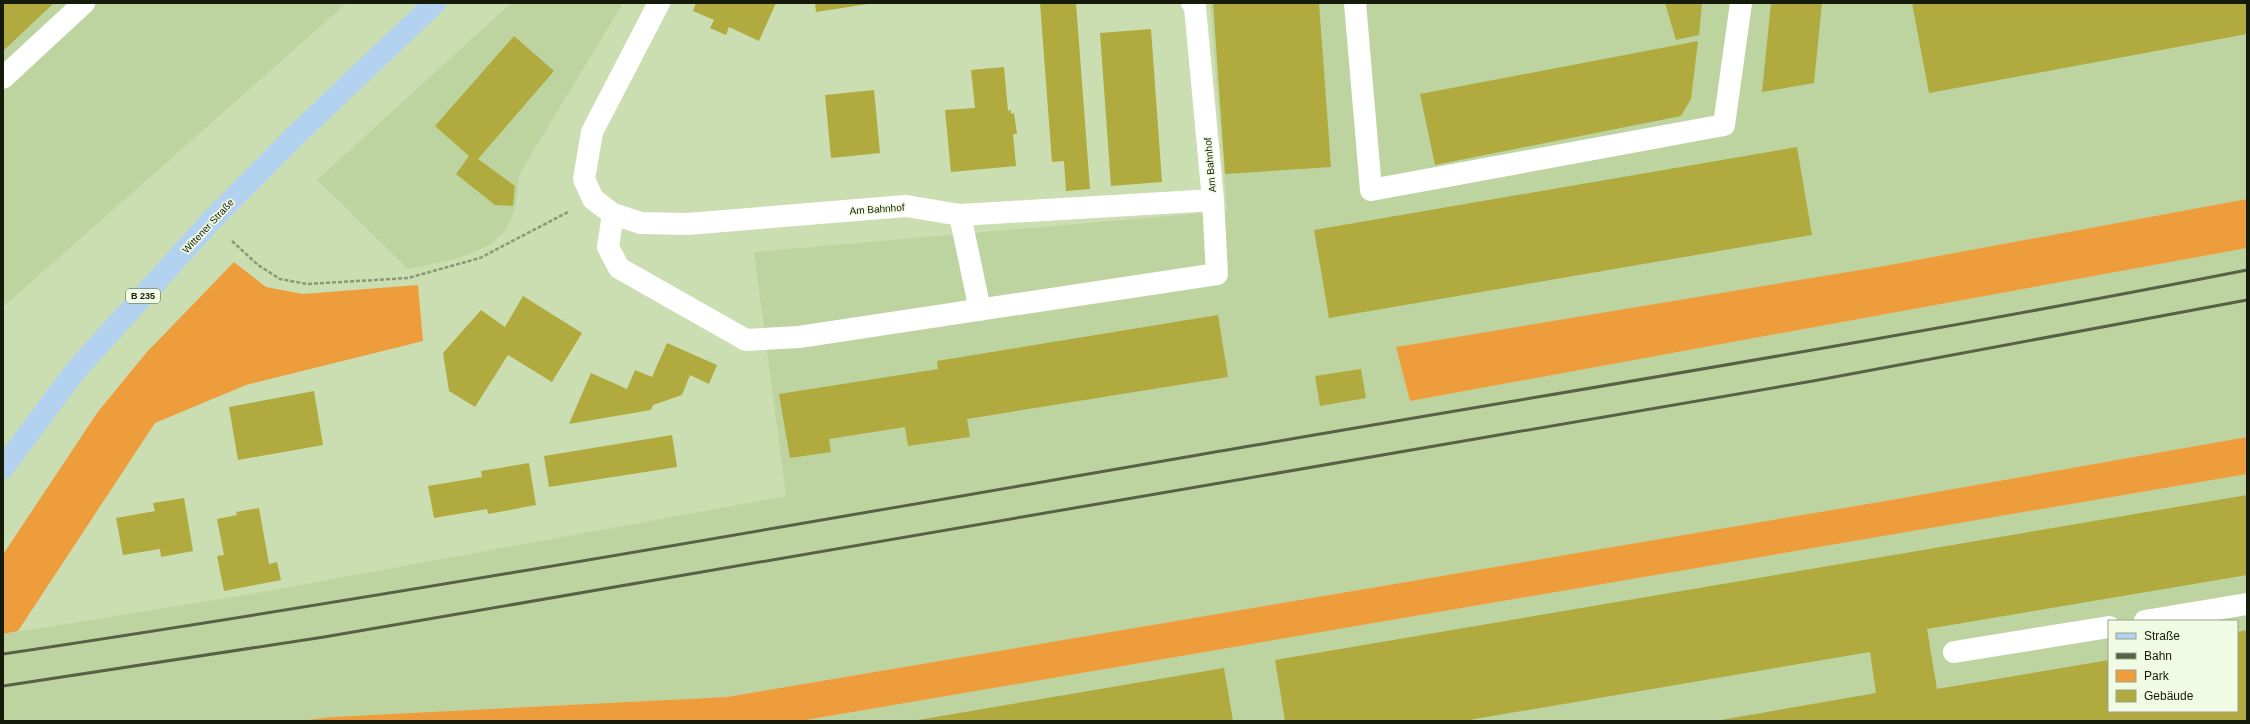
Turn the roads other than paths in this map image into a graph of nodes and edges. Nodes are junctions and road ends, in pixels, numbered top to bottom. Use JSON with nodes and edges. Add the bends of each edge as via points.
{"nodes":[{"id":1,"x":84,"y":3,"type":"edge"},
{"id":2,"x":435,"y":3,"type":"edge"},
{"id":3,"x":659,"y":3,"type":"edge"},
{"id":4,"x":1355,"y":3,"type":"edge"},
{"id":5,"x":1741,"y":3,"type":"edge"},
{"id":6,"x":1194,"y":5,"type":"edge"},
{"id":7,"x":3,"y":78,"type":"edge"},
{"id":8,"x":1213,"y":200,"type":"junction"},
{"id":9,"x":613,"y":214,"type":"junction"},
{"id":10,"x":960,"y":215,"type":"junction"},
{"id":11,"x":980,"y":310,"type":"junction"},
{"id":12,"x":3,"y":468,"type":"edge"},
{"id":13,"x":2247,"y":604,"type":"edge"},
{"id":14,"x":2151,"y":620,"type":"edge"},
{"id":15,"x":2108,"y":627,"type":"edge"},
{"id":16,"x":1954,"y":652,"type":"dead end"}],
"edges":[{"from":1,"to":7,"type":"street"},
{"from":2,"to":12,"type":"main road","name":"Wittener Straße","number":"B 235","via":[[296,134],[211,221],[76,370]]},
{"from":3,"to":9,"type":"street","name":"Am Bahnhof","via":[[592,132],[584,179],[593,199]]},
{"from":4,"to":5,"type":"street","via":[[1371,190],[1724,125]]},
{"from":6,"to":8,"type":"street","name":"Am Bahnhof"},
{"from":8,"to":10,"type":"street","name":"Am Bahnhof"},
{"from":8,"to":11,"type":"street","via":[[1217,274]]},
{"from":9,"to":10,"type":"street","name":"Am Bahnhof","via":[[641,223],[687,224],[906,206]]},
{"from":9,"to":11,"type":"street","via":[[608,247],[618,268],[746,340],[799,336]]},
{"from":10,"to":11,"type":"street"},
{"from":13,"to":14,"type":"street"},
{"from":15,"to":16,"type":"street"}]}
